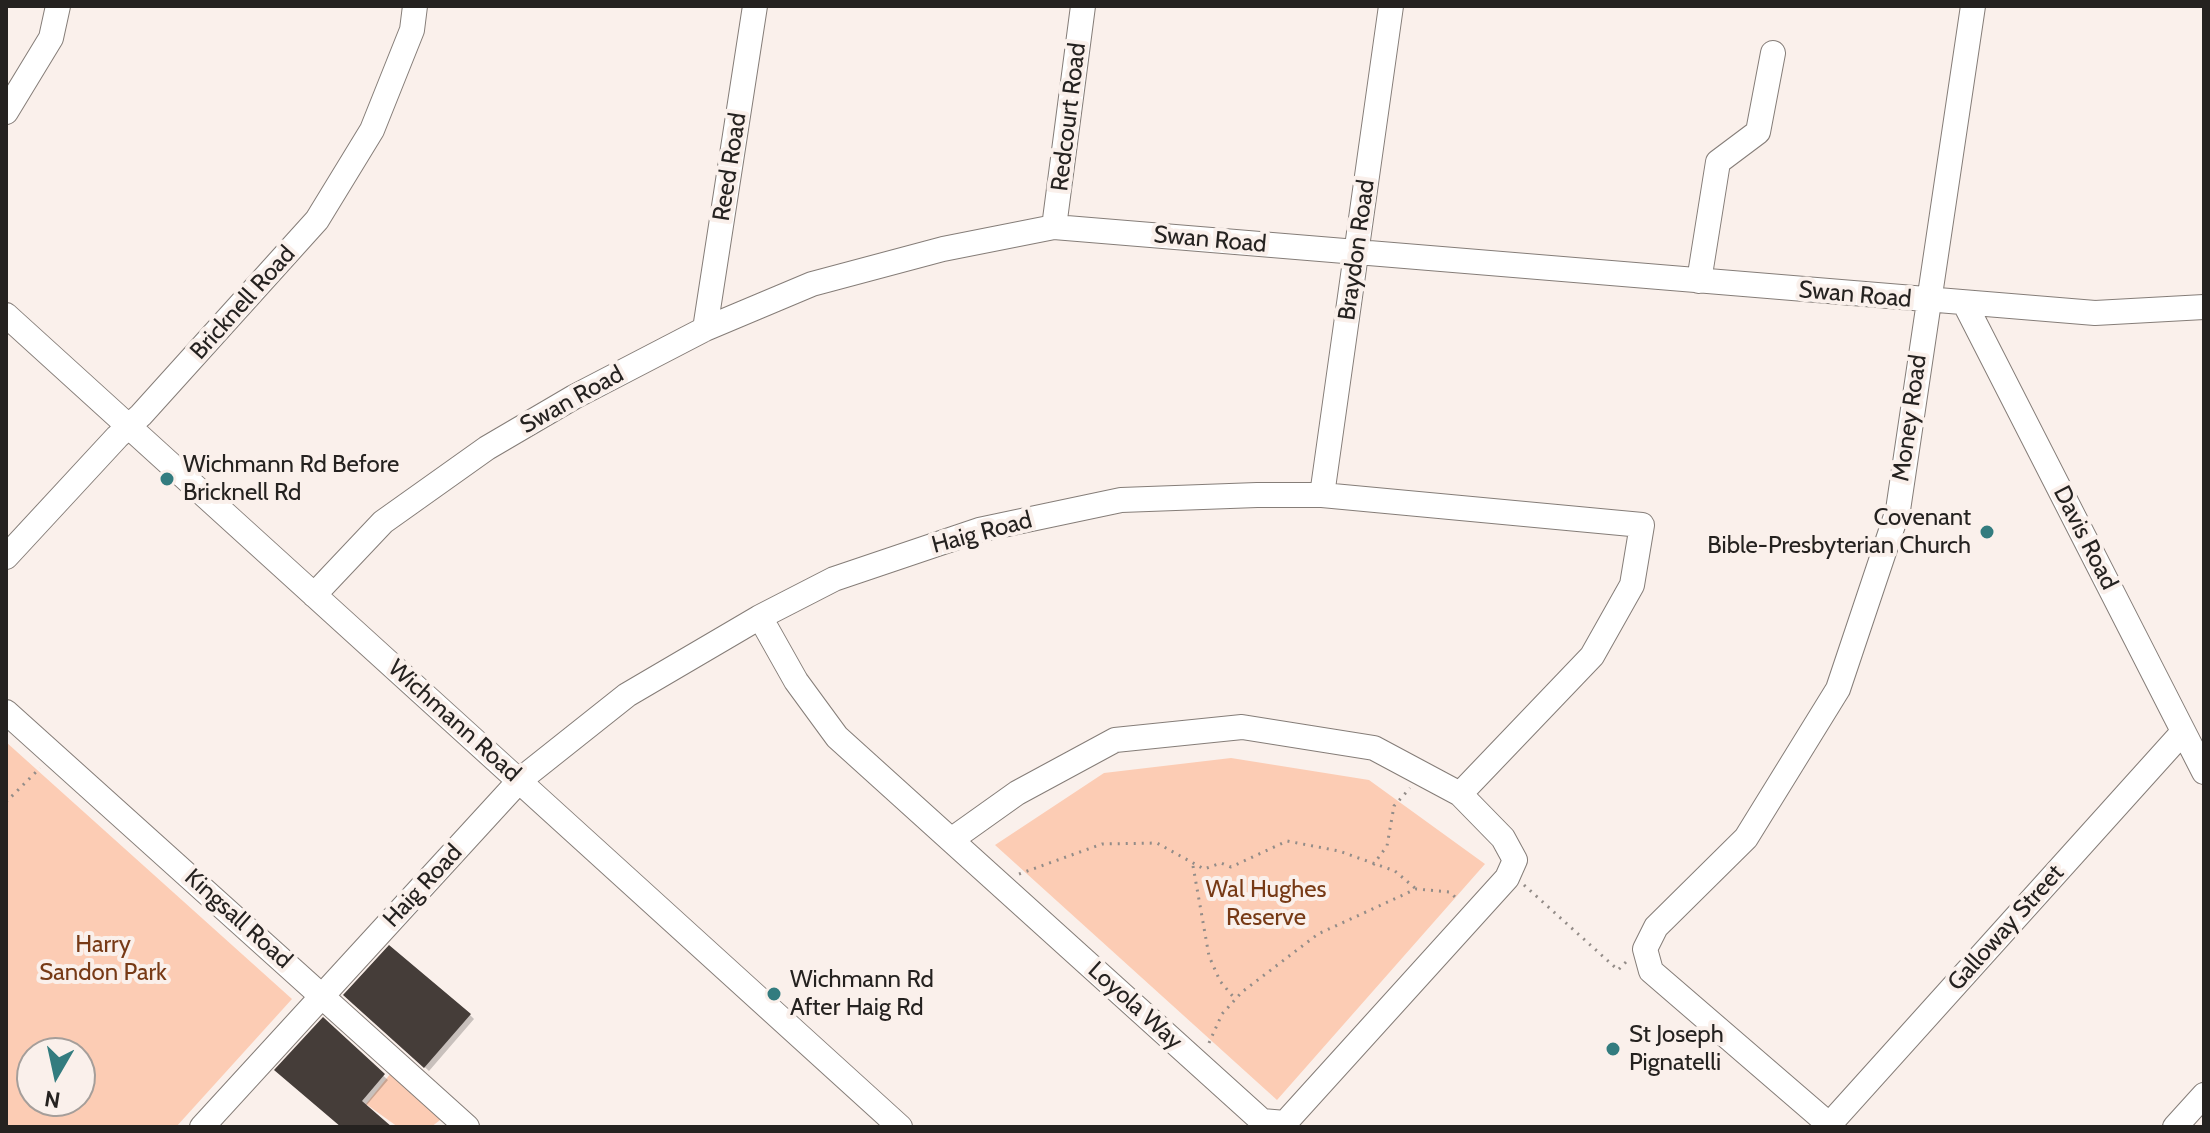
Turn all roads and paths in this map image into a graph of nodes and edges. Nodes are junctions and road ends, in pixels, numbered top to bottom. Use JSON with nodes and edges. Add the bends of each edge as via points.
{"nodes":[{"id":1,"x":58,"y":6,"type":"edge"},
{"id":2,"x":415,"y":6,"type":"edge"},
{"id":3,"x":755,"y":6,"type":"edge"},
{"id":4,"x":1083,"y":6,"type":"edge"},
{"id":5,"x":1391,"y":6,"type":"edge"},
{"id":6,"x":1973,"y":6,"type":"edge"},
{"id":7,"x":1773,"y":53,"type":"dead end"},
{"id":8,"x":6,"y":112,"type":"edge"},
{"id":9,"x":1054,"y":227,"type":"junction"},
{"id":10,"x":1356,"y":252,"type":"junction"},
{"id":11,"x":1699,"y":281,"type":"junction"},
{"id":12,"x":1927,"y":301,"type":"junction"},
{"id":13,"x":1965,"y":304,"type":"junction"},
{"id":14,"x":2204,"y":307,"type":"edge"},
{"id":15,"x":6,"y":315,"type":"edge"},
{"id":16,"x":705,"y":329,"type":"junction"},
{"id":17,"x":128,"y":427,"type":"junction"},
{"id":18,"x":1322,"y":495,"type":"junction"},
{"id":19,"x":6,"y":557,"type":"edge"},
{"id":20,"x":314,"y":595,"type":"junction"},
{"id":21,"x":760,"y":617,"type":"junction"},
{"id":22,"x":6,"y":712,"type":"edge"},
{"id":23,"x":2183,"y":732,"type":"junction"},
{"id":24,"x":53,"y":755,"type":"junction"},
{"id":25,"x":2204,"y":772,"type":"edge"},
{"id":26,"x":1422,"y":774,"type":"junction"},
{"id":27,"x":520,"y":780,"type":"junction"},
{"id":28,"x":1460,"y":794,"type":"junction"},
{"id":29,"x":6,"y":802,"type":"edge"},
{"id":30,"x":951,"y":840,"type":"junction"},
{"id":31,"x":1373,"y":865,"type":"junction"},
{"id":32,"x":1193,"y":866,"type":"junction"},
{"id":33,"x":1512,"y":867,"type":"junction"},
{"id":34,"x":1002,"y":886,"type":"junction"},
{"id":35,"x":1416,"y":889,"type":"junction"},
{"id":36,"x":1473,"y":915,"type":"junction"},
{"id":37,"x":1645,"y":949,"type":"junction"},
{"id":38,"x":323,"y":995,"type":"junction"},
{"id":39,"x":1235,"y":999,"type":"junction"},
{"id":40,"x":1200,"y":1066,"type":"junction"},
{"id":41,"x":1830,"y":1126,"type":"edge"},
{"id":42,"x":202,"y":1127,"type":"edge"},
{"id":43,"x":467,"y":1127,"type":"edge"},
{"id":44,"x":900,"y":1127,"type":"edge"}],
"edges":[{"from":1,"to":8,"type":"street","via":[[51,38]]},
{"from":2,"to":17,"type":"street","name":"Bricknell Road","via":[[412,30],[378,117],[326,207]]},
{"from":3,"to":16,"type":"street","name":"Reed Road"},
{"from":4,"to":9,"type":"street","name":"Redcourt Road"},
{"from":5,"to":10,"type":"street","name":"Braydon Road"},
{"from":6,"to":12,"type":"street","name":"Money Road"},
{"from":7,"to":11,"type":"street","via":[[1761,126],[1718,162]]},
{"from":9,"to":10,"type":"street","name":"Swan Road"},
{"from":9,"to":16,"type":"street","name":"Swan Road","via":[[943,249],[812,284]]},
{"from":10,"to":11,"type":"street","name":"Swan Road"},
{"from":10,"to":18,"type":"street","name":"Braydon Road"},
{"from":11,"to":12,"type":"street","name":"Swan Road"},
{"from":12,"to":13,"type":"street","name":"Swan Road"},
{"from":12,"to":37,"type":"street","name":"Money Road","via":[[1898,510],[1838,689],[1746,838],[1656,927]]},
{"from":13,"to":14,"type":"street","name":"Swan Road","via":[[2095,313]]},
{"from":13,"to":23,"type":"street","name":"Davis Road"},
{"from":15,"to":17,"type":"street","name":"Wichmann Road"},
{"from":16,"to":20,"type":"street","name":"Swan Road","via":[[487,448],[383,522]]},
{"from":17,"to":19,"type":"street","name":"Bricknell Road"},
{"from":17,"to":20,"type":"street","name":"Wichmann Road"},
{"from":18,"to":21,"type":"street","name":"Haig Road","via":[[1121,500],[979,530],[834,579]]},
{"from":18,"to":28,"type":"street","name":"Haig Road","via":[[1642,525],[1632,585],[1592,656]]},
{"from":20,"to":27,"type":"street","name":"Wichmann Road"},
{"from":21,"to":27,"type":"street","name":"Haig Road","via":[[627,695]]},
{"from":21,"to":30,"type":"street","name":"Loyola Way","via":[[796,681],[837,737]]},
{"from":22,"to":24,"type":"street","name":"Kingsall Road"},
{"from":23,"to":25,"type":"street","name":"Davis Road"},
{"from":23,"to":41,"type":"street","name":"Galloway Street"},
{"from":24,"to":29,"type":"path"},
{"from":24,"to":38,"type":"street","name":"Kingsall Road"},
{"from":26,"to":28,"type":"street"},
{"from":26,"to":30,"type":"street","via":[[1374,748],[1242,727],[1115,740],[1017,793]]},
{"from":26,"to":31,"type":"path","via":[[1394,806],[1387,846]]},
{"from":27,"to":38,"type":"street","name":"Haig Road"},
{"from":27,"to":44,"type":"street","name":"Wichmann Road"},
{"from":28,"to":33,"type":"street","via":[[1503,838]]},
{"from":30,"to":34,"type":"street","name":"Loyola Way"},
{"from":31,"to":32,"type":"path","via":[[1339,851],[1287,841],[1231,867]]},
{"from":31,"to":35,"type":"path","via":[[1395,871]]},
{"from":32,"to":34,"type":"path","via":[[1157,843],[1102,844],[1034,867]]},
{"from":32,"to":39,"type":"path","via":[[1209,956]]},
{"from":33,"to":36,"type":"street","name":"Loyola Way"},
{"from":33,"to":37,"type":"path","via":[[1618,970]]},
{"from":34,"to":40,"type":"street","name":"Loyola Way"},
{"from":35,"to":36,"type":"path","via":[[1450,892]]},
{"from":35,"to":39,"type":"path","via":[[1318,934]]},
{"from":36,"to":40,"type":"street","name":"Loyola Way","via":[[1285,1123],[1262,1121]]},
{"from":37,"to":41,"type":"street","via":[[1651,971]]},
{"from":38,"to":42,"type":"street","name":"Haig Road"},
{"from":38,"to":43,"type":"street","name":"Kingsall Road"},
{"from":39,"to":40,"type":"path","via":[[1222,1014]]}]}
